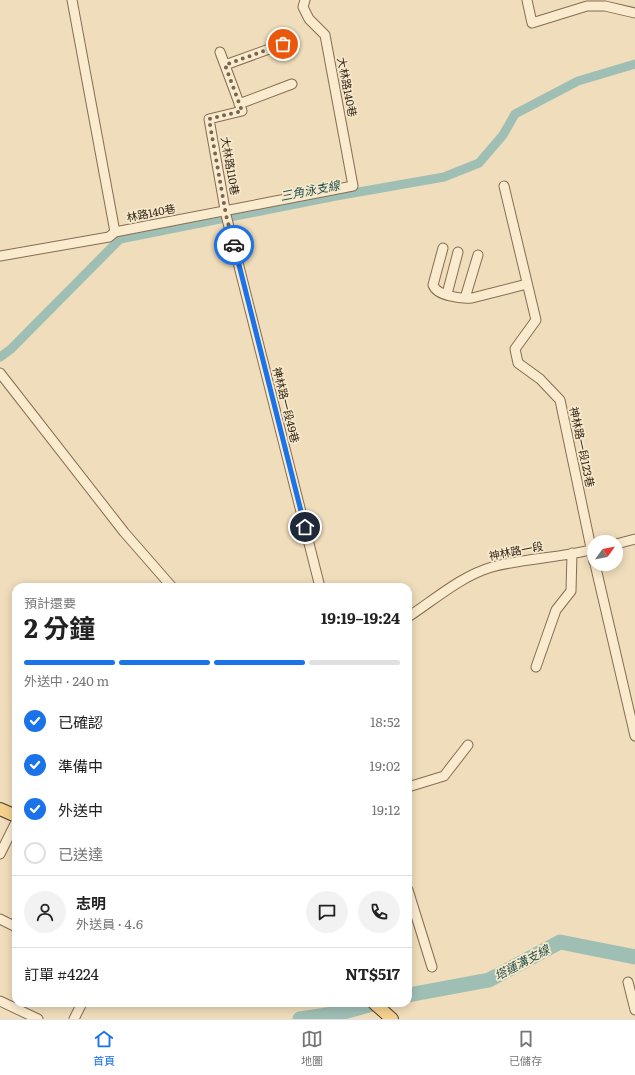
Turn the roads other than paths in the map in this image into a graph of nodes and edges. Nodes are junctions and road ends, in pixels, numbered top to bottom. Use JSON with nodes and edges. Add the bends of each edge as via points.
{"nodes":[{"id":1,"x":72,"y":0,"type":"edge"},
{"id":2,"x":305,"y":0,"type":"edge"},
{"id":3,"x":528,"y":0,"type":"edge"},
{"id":4,"x":635,"y":13,"type":"edge"},
{"id":5,"x":283,"y":44,"type":"dead end"},
{"id":6,"x":220,"y":52,"type":"dead end"},
{"id":7,"x":225,"y":65,"type":"junction"},
{"id":8,"x":292,"y":84,"type":"dead end"},
{"id":9,"x":239,"y":104,"type":"junction"},
{"id":10,"x":353,"y":186,"type":"joint"},
{"id":11,"x":504,"y":186,"type":"dead end"},
{"id":12,"x":225,"y":213,"type":"junction"},
{"id":13,"x":115,"y":232,"type":"junction"},
{"id":14,"x":443,"y":248,"type":"dead end"},
{"id":15,"x":458,"y":252,"type":"dead end"},
{"id":16,"x":478,"y":255,"type":"dead end"},
{"id":17,"x":0,"y":256,"type":"edge"},
{"id":18,"x":527,"y":284,"type":"junction"},
{"id":19,"x":447,"y":294,"type":"junction"},
{"id":20,"x":465,"y":298,"type":"junction"},
{"id":21,"x":0,"y":373,"type":"edge"},
{"id":22,"x":590,"y":535,"type":"edge"},
{"id":23,"x":635,"y":539,"type":"edge"},
{"id":24,"x":623,"y":542,"type":"edge"},
{"id":25,"x":587,"y":551,"type":"edge"},
{"id":26,"x":572,"y":553,"type":"junction"},
{"id":27,"x":596,"y":571,"type":"edge"},
{"id":28,"x":169,"y":583,"type":"edge"},
{"id":29,"x":319,"y":583,"type":"edge"},
{"id":30,"x":412,"y":615,"type":"edge"},
{"id":31,"x":536,"y":667,"type":"dead end"},
{"id":32,"x":635,"y":736,"type":"edge"},
{"id":33,"x":468,"y":746,"type":"dead end"},
{"id":34,"x":412,"y":786,"type":"edge"},
{"id":35,"x":0,"y":809,"type":"edge"},
{"id":36,"x":12,"y":814,"type":"edge"},
{"id":37,"x":12,"y":830,"type":"edge"},
{"id":38,"x":0,"y":854,"type":"edge"},
{"id":39,"x":412,"y":903,"type":"edge"},
{"id":40,"x":0,"y":919,"type":"edge"},
{"id":41,"x":12,"y":925,"type":"edge"},
{"id":42,"x":432,"y":968,"type":"dead end"},
{"id":43,"x":628,"y":982,"type":"dead end"},
{"id":44,"x":0,"y":1001,"type":"edge"},
{"id":45,"x":12,"y":1007,"type":"edge"},
{"id":46,"x":13,"y":1007,"type":"edge"},
{"id":47,"x":80,"y":1007,"type":"edge"},
{"id":48,"x":379,"y":1007,"type":"edge"},
{"id":49,"x":635,"y":1010,"type":"edge"},
{"id":50,"x":38,"y":1019,"type":"edge"},
{"id":51,"x":74,"y":1019,"type":"edge"},
{"id":52,"x":392,"y":1019,"type":"edge"}],
"edges":[{"from":1,"to":13,"type":"street","name":"林路140巷"},
{"from":2,"to":10,"type":"street","name":"大林路140巷","via":[[303,7],[309,19],[324,35]]},
{"from":3,"to":4,"type":"street","via":[[532,23],[587,6],[605,6]]},
{"from":5,"to":7,"type":"street"},
{"from":6,"to":7,"type":"street"},
{"from":7,"to":9,"type":"street"},
{"from":8,"to":9,"type":"street","name":"大林路110巷"},
{"from":9,"to":12,"type":"street","name":"大林路110巷","via":[[242,111],[209,119]]},
{"from":10,"to":12,"type":"street","name":"林路140巷"},
{"from":11,"to":18,"type":"street","name":"神林路一段123巷"},
{"from":12,"to":13,"type":"street","name":"林路140巷"},
{"from":12,"to":29,"type":"street","name":"神林路一段49巷"},
{"from":13,"to":17,"type":"street","via":[[110,236]]},
{"from":14,"to":19,"type":"street","via":[[433,285],[438,292]]},
{"from":15,"to":19,"type":"street"},
{"from":16,"to":20,"type":"street"},
{"from":18,"to":20,"type":"street"},
{"from":18,"to":22,"type":"street","name":"神林路一段123巷","via":[[536,320],[515,349],[518,363],[540,379],[560,400]]},
{"from":19,"to":20,"type":"street"},
{"from":21,"to":28,"type":"street","via":[[124,532]]},
{"from":23,"to":24,"type":"street"},
{"from":25,"to":26,"type":"street","name":"神林路一段"},
{"from":26,"to":30,"type":"street","name":"神林路一段","via":[[491,567],[478,572]]},
{"from":26,"to":31,"type":"street","via":[[571,591],[556,610]]},
{"from":27,"to":32,"type":"street","name":"神林路一段123巷"},
{"from":33,"to":34,"type":"street","via":[[444,776]]},
{"from":35,"to":36,"type":"main road"},
{"from":37,"to":38,"type":"street"},
{"from":39,"to":42,"type":"street"},
{"from":40,"to":41,"type":"street"},
{"from":43,"to":49,"type":"street"},
{"from":44,"to":45,"type":"street"},
{"from":46,"to":50,"type":"street"},
{"from":47,"to":51,"type":"street"},
{"from":48,"to":52,"type":"main road"}]}
